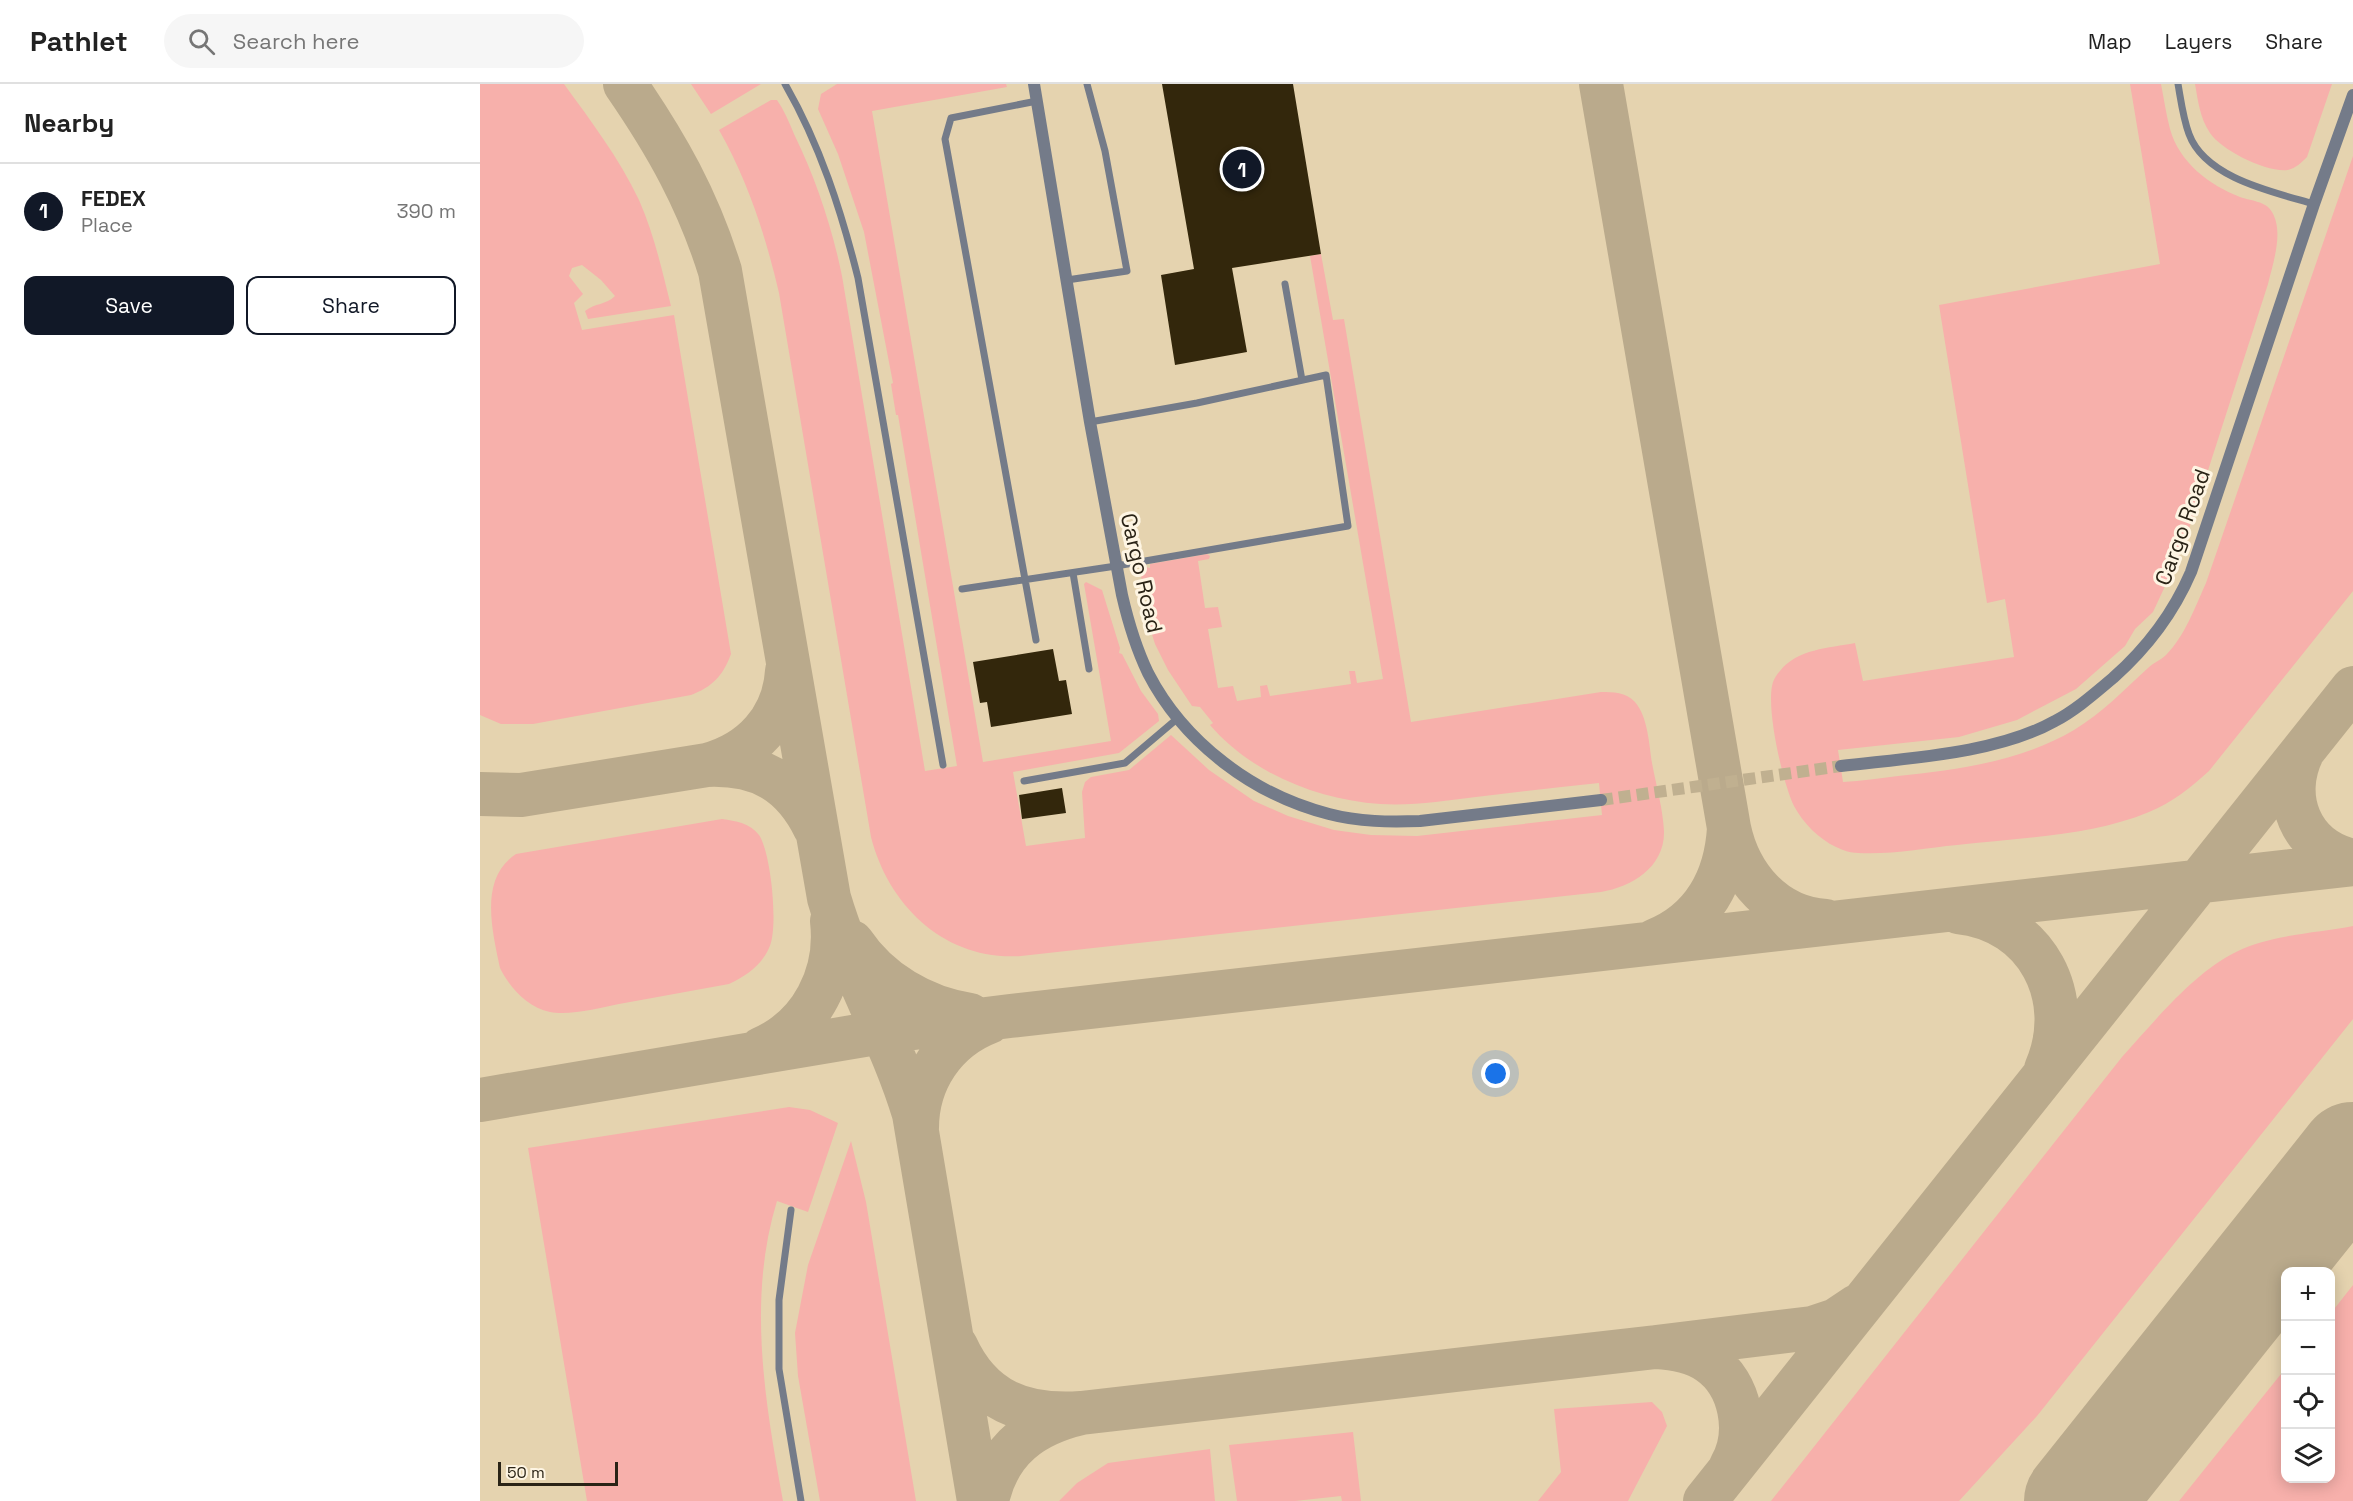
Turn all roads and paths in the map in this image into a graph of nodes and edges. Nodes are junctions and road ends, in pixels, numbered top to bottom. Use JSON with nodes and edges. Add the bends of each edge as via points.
{"nodes":[{"id":1,"x":1034,"y":84,"type":"edge"},
{"id":2,"x":1087,"y":84,"type":"edge"},
{"id":3,"x":2178,"y":84,"type":"edge"},
{"id":4,"x":787,"y":85,"type":"edge"},
{"id":5,"x":2353,"y":96,"type":"edge"},
{"id":6,"x":1037,"y":101,"type":"junction"},
{"id":7,"x":2314,"y":204,"type":"junction"},
{"id":8,"x":1067,"y":280,"type":"junction"},
{"id":9,"x":1285,"y":285,"type":"dead end"},
{"id":10,"x":1302,"y":380,"type":"junction"},
{"id":11,"x":1090,"y":422,"type":"junction"},
{"id":12,"x":1116,"y":566,"type":"junction"},
{"id":13,"x":1074,"y":573,"type":"junction"},
{"id":14,"x":1026,"y":579,"type":"junction"},
{"id":15,"x":962,"y":589,"type":"dead end"},
{"id":16,"x":1036,"y":640,"type":"dead end"},
{"id":17,"x":1089,"y":669,"type":"dead end"},
{"id":18,"x":1178,"y":718,"type":"junction"},
{"id":19,"x":943,"y":765,"type":"dead end"},
{"id":20,"x":1841,"y":766,"type":"tunnel mouth"},
{"id":21,"x":1024,"y":782,"type":"dead end"},
{"id":22,"x":1601,"y":800,"type":"tunnel mouth"},
{"id":23,"x":791,"y":1210,"type":"dead end"},
{"id":24,"x":801,"y":1501,"type":"edge"}],
"edges":[{"from":1,"to":6,"type":"street","name":"Cargo Road"},
{"from":2,"to":8,"type":"lane","via":[[1105,151],[1127,271]]},
{"from":3,"to":7,"type":"lane","via":[[2189,135],[2210,164],[2249,183]]},
{"from":4,"to":19,"type":"lane","via":[[824,163],[858,278]]},
{"from":5,"to":7,"type":"street","name":"Cargo Road"},
{"from":6,"to":8,"type":"street","name":"Cargo Road"},
{"from":6,"to":14,"type":"lane","via":[[951,118],[945,139]]},
{"from":7,"to":20,"type":"street","name":"Cargo Road","via":[[2192,572],[2171,614],[2147,646],[2076,708],[2035,731],[1966,751]]},
{"from":8,"to":11,"type":"street","name":"Cargo Road"},
{"from":9,"to":10,"type":"lane"},
{"from":10,"to":11,"type":"lane"},
{"from":10,"to":12,"type":"lane","via":[[1326,375],[1348,526]]},
{"from":11,"to":12,"type":"street","name":"Cargo Road"},
{"from":12,"to":13,"type":"lane"},
{"from":12,"to":18,"type":"street","name":"Cargo Road","via":[[1129,623],[1148,672]]},
{"from":13,"to":14,"type":"lane"},
{"from":13,"to":17,"type":"lane"},
{"from":14,"to":15,"type":"lane"},
{"from":14,"to":16,"type":"lane"},
{"from":18,"to":21,"type":"lane","via":[[1125,763]]},
{"from":18,"to":22,"type":"street","name":"Cargo Road","via":[[1193,736],[1245,778],[1276,795],[1331,815],[1420,821]]},
{"from":23,"to":24,"type":"lane","via":[[779,1300],[779,1369]]}]}
